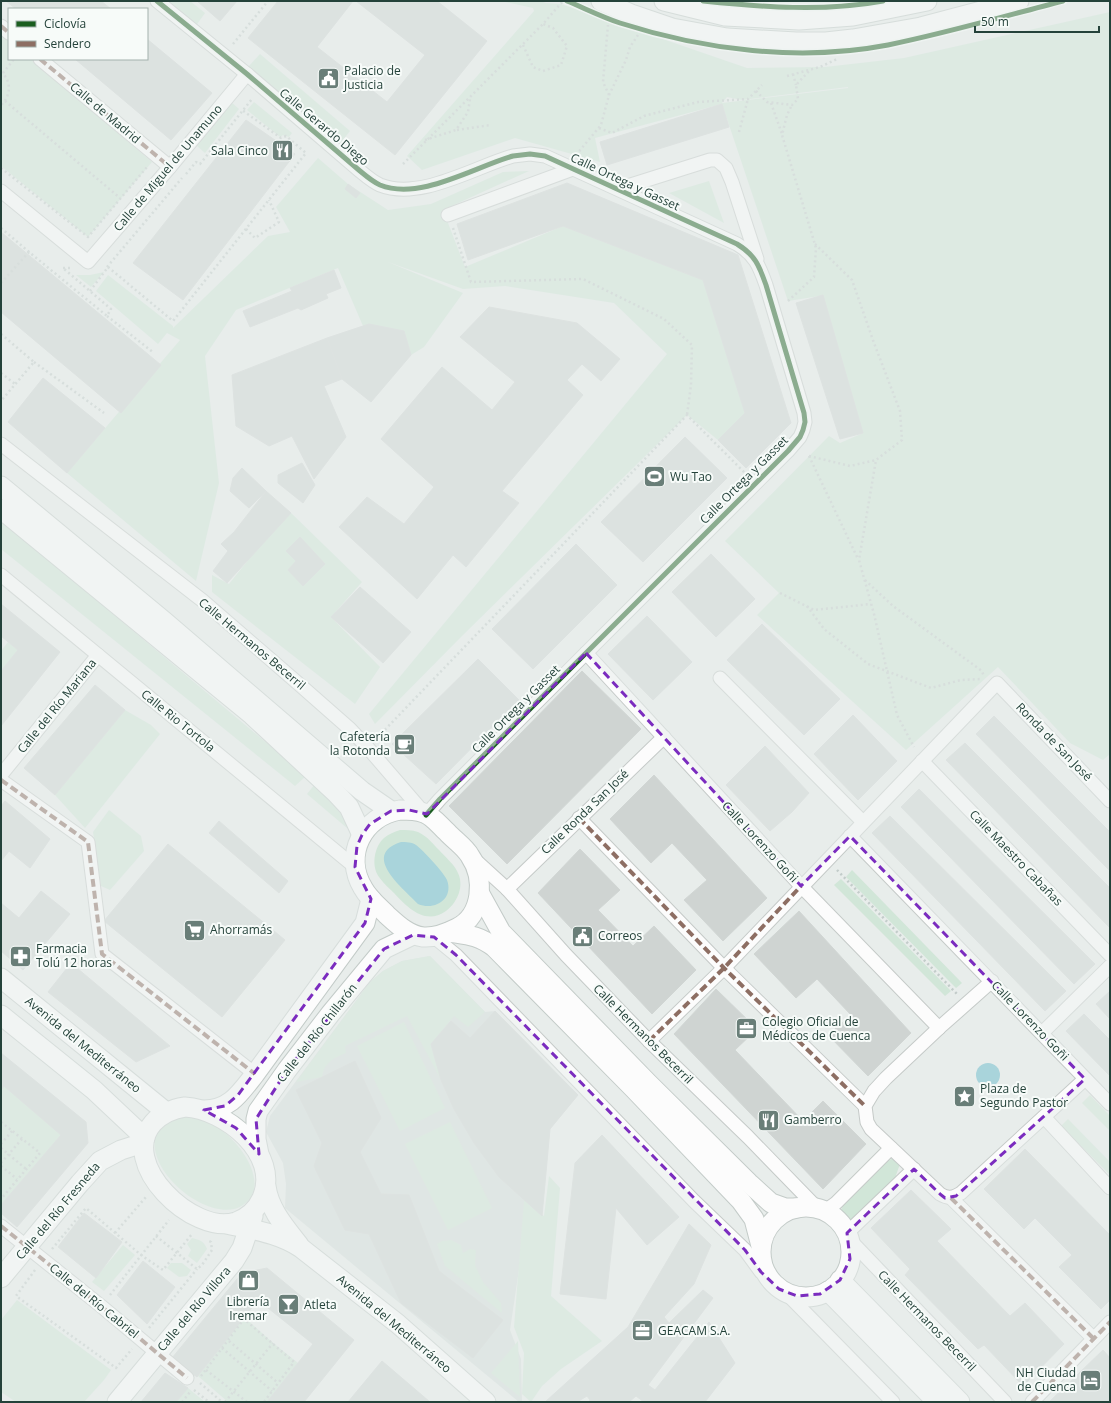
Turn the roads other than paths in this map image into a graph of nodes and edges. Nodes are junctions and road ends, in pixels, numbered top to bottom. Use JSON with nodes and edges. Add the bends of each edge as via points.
{"nodes":[{"id":1,"x":157,"y":1,"type":"edge"},
{"id":2,"x":601,"y":1,"type":"edge"},
{"id":3,"x":664,"y":1,"type":"edge"},
{"id":4,"x":927,"y":1,"type":"edge"},
{"id":5,"x":1019,"y":1,"type":"edge"},
{"id":6,"x":41,"y":60,"type":"edge"},
{"id":7,"x":247,"y":74,"type":"junction"},
{"id":8,"x":503,"y":158,"type":"joint"},
{"id":9,"x":170,"y":167,"type":"junction"},
{"id":10,"x":573,"y":169,"type":"junction"},
{"id":11,"x":618,"y":190,"type":"junction"},
{"id":12,"x":1,"y":191,"type":"edge"},
{"id":13,"x":448,"y":215,"type":"road end"},
{"id":14,"x":759,"y":264,"type":"junction"},
{"id":15,"x":1,"y":444,"type":"edge"},
{"id":16,"x":1,"y":486,"type":"edge"},
{"id":17,"x":1,"y":510,"type":"edge"},
{"id":18,"x":32,"y":523,"type":"junction"},
{"id":19,"x":1,"y":575,"type":"edge"},
{"id":20,"x":586,"y":653,"type":"junction"},
{"id":21,"x":98,"y":655,"type":"junction"},
{"id":22,"x":720,"y":678,"type":"dead end"},
{"id":23,"x":664,"y":737,"type":"junction"},
{"id":24,"x":922,"y":762,"type":"junction"},
{"id":25,"x":1,"y":775,"type":"edge"},
{"id":26,"x":1,"y":780,"type":"edge"},
{"id":27,"x":1110,"y":801,"type":"edge"},
{"id":28,"x":391,"y":811,"type":"junction"},
{"id":29,"x":425,"y":814,"type":"junction"},
{"id":30,"x":579,"y":818,"type":"junction"},
{"id":31,"x":863,"y":822,"type":"junction"},
{"id":32,"x":362,"y":835,"type":"junction"},
{"id":33,"x":850,"y":836,"type":"junction"},
{"id":34,"x":470,"y":855,"type":"junction"},
{"id":35,"x":355,"y":867,"type":"junction"},
{"id":36,"x":801,"y":886,"type":"junction"},
{"id":37,"x":507,"y":889,"type":"junction"},
{"id":38,"x":480,"y":894,"type":"junction"},
{"id":39,"x":371,"y":899,"type":"junction"},
{"id":40,"x":414,"y":934,"type":"junction"},
{"id":41,"x":442,"y":934,"type":"junction"},
{"id":42,"x":1110,"y":955,"type":"edge"},
{"id":43,"x":1110,"y":966,"type":"edge"},
{"id":44,"x":724,"y":968,"type":"junction"},
{"id":45,"x":1,"y":978,"type":"edge"},
{"id":46,"x":992,"y":981,"type":"junction"},
{"id":47,"x":2,"y":1018,"type":"edge"},
{"id":48,"x":939,"y":1028,"type":"junction"},
{"id":49,"x":1042,"y":1033,"type":"junction"},
{"id":50,"x":649,"y":1041,"type":"junction"},
{"id":51,"x":255,"y":1074,"type":"junction"},
{"id":52,"x":1085,"y":1079,"type":"junction"},
{"id":53,"x":1110,"y":1104,"type":"edge"},
{"id":54,"x":864,"y":1106,"type":"junction"},
{"id":55,"x":204,"y":1110,"type":"junction"},
{"id":56,"x":166,"y":1112,"type":"junction"},
{"id":57,"x":1044,"y":1117,"type":"junction"},
{"id":58,"x":144,"y":1140,"type":"junction"},
{"id":59,"x":891,"y":1148,"type":"junction"},
{"id":60,"x":259,"y":1154,"type":"junction"},
{"id":61,"x":914,"y":1169,"type":"junction"},
{"id":62,"x":266,"y":1186,"type":"junction"},
{"id":63,"x":1110,"y":1188,"type":"edge"},
{"id":64,"x":951,"y":1198,"type":"junction"},
{"id":65,"x":256,"y":1208,"type":"junction"},
{"id":66,"x":797,"y":1208,"type":"junction"},
{"id":67,"x":819,"y":1210,"type":"junction"},
{"id":68,"x":227,"y":1224,"type":"junction"},
{"id":69,"x":1,"y":1226,"type":"edge"},
{"id":70,"x":250,"y":1228,"type":"junction"},
{"id":71,"x":847,"y":1237,"type":"junction"},
{"id":72,"x":761,"y":1246,"type":"junction"},
{"id":73,"x":28,"y":1247,"type":"junction"},
{"id":74,"x":301,"y":1248,"type":"junction"},
{"id":75,"x":768,"y":1277,"type":"junction"},
{"id":76,"x":1,"y":1278,"type":"edge"},
{"id":77,"x":834,"y":1286,"type":"junction"},
{"id":78,"x":786,"y":1292,"type":"junction"},
{"id":79,"x":1110,"y":1322,"type":"edge"},
{"id":80,"x":1093,"y":1338,"type":"junction"},
{"id":81,"x":158,"y":1353,"type":"junction"},
{"id":82,"x":190,"y":1383,"type":"road end"},
{"id":83,"x":117,"y":1402,"type":"edge"},
{"id":84,"x":486,"y":1402,"type":"edge"},
{"id":85,"x":893,"y":1402,"type":"edge"},
{"id":86,"x":937,"y":1402,"type":"edge"},
{"id":87,"x":960,"y":1402,"type":"edge"},
{"id":88,"x":1005,"y":1402,"type":"edge"},
{"id":89,"x":1032,"y":1402,"type":"edge"}],
"edges":[{"from":1,"to":7,"type":"street","name":"Calle Gerardo Diego"},
{"from":2,"to":5,"type":"main road","via":[[672,28],[727,38],[796,42],[853,39],[921,27]]},
{"from":3,"to":4,"type":"main road","via":[[725,16],[799,20],[859,15]]},
{"from":6,"to":9,"type":"street","name":"Calle de Madrid"},
{"from":7,"to":8,"type":"street","name":"Calle Gerardo Diego","via":[[360,171],[380,185],[397,189],[416,189]]},
{"from":7,"to":9,"type":"street","name":"Calle de Miguel de Unamuno"},
{"from":8,"to":10,"type":"street","name":"Calle Ortega y Gasset","via":[[538,154]]},
{"from":9,"to":12,"type":"street","name":"Calle de Miguel de Unamuno","via":[[88,262]]},
{"from":10,"to":11,"type":"street","name":"Calle Ortega y Gasset"},
{"from":10,"to":13,"type":"street","name":"Calle Ortega y Gasset"},
{"from":11,"to":14,"type":"street","name":"Calle Ortega y Gasset","via":[[737,244],[749,252]]},
{"from":11,"to":14,"type":"street","name":"Calle Ortega y Gasset","via":[[710,160],[717,160],[726,168],[732,182]]},
{"from":14,"to":20,"type":"street","name":"Calle Ortega y Gasset","via":[[802,406],[805,422],[802,433],[795,444]]},
{"from":15,"to":29,"type":"street","name":"Calle Hermanos Becerril","via":[[203,602],[300,684],[368,748]]},
{"from":16,"to":18,"type":"main road"},
{"from":17,"to":18,"type":"main road"},
{"from":18,"to":28,"type":"main road","via":[[170,626],[362,791]]},
{"from":18,"to":32,"type":"main road","via":[[252,715],[336,793],[349,807]]},
{"from":19,"to":21,"type":"street","name":"Calle Rio Tortola"},
{"from":20,"to":23,"type":"street","name":"Calle Lorenzo Goñi"},
{"from":20,"to":29,"type":"street","name":"Calle Ortega y Gasset"},
{"from":21,"to":25,"type":"street","name":"Calle del Río Mariana"},
{"from":21,"to":35,"type":"street","name":"Calle Rio Tortola"},
{"from":22,"to":31,"type":"street"},
{"from":23,"to":30,"type":"street","name":"Calle Ronda San José"},
{"from":23,"to":36,"type":"street","name":"Calle Lorenzo Goñi"},
{"from":24,"to":27,"type":"street","name":"Ronda de San José","via":[[997,683]]},
{"from":24,"to":31,"type":"street"},
{"from":24,"to":42,"type":"street","name":"Calle Maestro Cabañas"},
{"from":26,"to":51,"type":"street","via":[[88,842],[102,954]]},
{"from":28,"to":29,"type":"main road","via":[[409,810]]},
{"from":28,"to":32,"type":"main road","via":[[370,824]]},
{"from":29,"to":34,"type":"main road"},
{"from":30,"to":37,"type":"street","name":"Calle Ronda San José"},
{"from":30,"to":44,"type":"street"},
{"from":31,"to":33,"type":"street"},
{"from":32,"to":35,"type":"main road","via":[[357,846]]},
{"from":33,"to":36,"type":"street"},
{"from":33,"to":46,"type":"street","name":"Calle Lorenzo Goñi"},
{"from":34,"to":37,"type":"street","name":"Calle Hermanos Becerril"},
{"from":34,"to":38,"type":"main road","via":[[479,878]]},
{"from":35,"to":39,"type":"main road","via":[[363,888]]},
{"from":36,"to":44,"type":"street"},
{"from":36,"to":48,"type":"street","name":"Calle Lorenzo Goñi"},
{"from":37,"to":50,"type":"street","name":"Calle Hermanos Becerril"},
{"from":38,"to":41,"type":"main road","via":[[467,921],[460,927]]},
{"from":38,"to":66,"type":"main road","name":"Calle Hermanos Becerril","via":[[501,932],[727,1162],[771,1203],[785,1208]]},
{"from":39,"to":40,"type":"main road","via":[[400,927]]},
{"from":39,"to":51,"type":"main road","name":"Calle del Río Chillarón","via":[[365,923]]},
{"from":40,"to":41,"type":"main road","via":[[422,937]]},
{"from":40,"to":60,"type":"main road","name":"Calle del Río Chillarón","via":[[384,949],[330,1013],[258,1111],[256,1139]]},
{"from":41,"to":72,"type":"main road","name":"Calle Hermanos Becerril","via":[[469,935],[483,939],[494,947],[741,1201],[754,1219]]},
{"from":41,"to":75,"type":"street","name":"Calle Hermanos Becerril","via":[[456,955],[694,1201],[745,1250],[761,1272]]},
{"from":43,"to":49,"type":"street"},
{"from":44,"to":50,"type":"street"},
{"from":44,"to":54,"type":"street"},
{"from":45,"to":56,"type":"main road","name":"Avenida del Mediterráneo"},
{"from":46,"to":48,"type":"street"},
{"from":46,"to":49,"type":"street","name":"Calle Lorenzo Goñi"},
{"from":47,"to":58,"type":"main road","via":[[94,1090]]},
{"from":48,"to":54,"type":"street","via":[[886,1078]]},
{"from":49,"to":52,"type":"street","name":"Calle Lorenzo Goñi"},
{"from":50,"to":67,"type":"street","name":"Calle Hermanos Becerril"},
{"from":51,"to":55,"type":"main road","name":"Calle del Río Chillarón","via":[[225,1106]]},
{"from":52,"to":53,"type":"street","name":"Calle Lorenzo Goñi"},
{"from":52,"to":57,"type":"street"},
{"from":54,"to":59,"type":"street","via":[[871,1129]]},
{"from":55,"to":56,"type":"main road","via":[[185,1107]]},
{"from":55,"to":60,"type":"main road","via":[[236,1128]]},
{"from":56,"to":58,"type":"main road","via":[[151,1125]]},
{"from":57,"to":63,"type":"street"},
{"from":57,"to":64,"type":"street","via":[[961,1193]]},
{"from":58,"to":68,"type":"main road","via":[[147,1163],[160,1188],[186,1210],[203,1220]]},
{"from":58,"to":73,"type":"main road","name":"Calle del Río Fresneda","via":[[100,1161]]},
{"from":59,"to":61,"type":"street"},
{"from":59,"to":67,"type":"street","via":[[836,1203]]},
{"from":60,"to":62,"type":"main road","via":[[265,1169]]},
{"from":61,"to":64,"type":"street","via":[[945,1198]]},
{"from":61,"to":71,"type":"street"},
{"from":62,"to":65,"type":"main road"},
{"from":62,"to":74,"type":"main road","via":[[267,1196],[274,1210]]},
{"from":64,"to":80,"type":"street"},
{"from":65,"to":68,"type":"main road","via":[[243,1219]]},
{"from":65,"to":70,"type":"main road","name":"Calle del Río Villora"},
{"from":66,"to":67,"type":"main road","name":"Calle Hermanos Becerril"},
{"from":66,"to":72,"type":"main road","name":"Calle Hermanos Becerril","via":[[775,1219],[764,1234]]},
{"from":67,"to":71,"type":"main road","name":"Calle Hermanos Becerril","via":[[834,1218]]},
{"from":68,"to":70,"type":"main road"},
{"from":69,"to":73,"type":"street","name":"Calle del Río Cabriel"},
{"from":70,"to":74,"type":"main road","via":[[285,1239]]},
{"from":70,"to":81,"type":"main road","name":"Calle del Río Villora","via":[[234,1261]]},
{"from":71,"to":77,"type":"main road","via":[[849,1263]]},
{"from":71,"to":88,"type":"street","name":"Calle Hermanos Becerril"},
{"from":72,"to":75,"type":"main road","name":"Calle Hermanos Becerril","via":[[762,1262]]},
{"from":73,"to":76,"type":"main road","name":"Calle del Río Fresneda"},
{"from":73,"to":81,"type":"street","name":"Calle del Río Cabriel"},
{"from":74,"to":84,"type":"main road","name":"Avenida del Mediterráneo","via":[[398,1324]]},
{"from":75,"to":78,"type":"main road","name":"Calle Hermanos Becerril","via":[[779,1289]]},
{"from":77,"to":78,"type":"main road","name":"Calle Hermanos Becerril","via":[[809,1297]]},
{"from":77,"to":86,"type":"main road"},
{"from":77,"to":87,"type":"main road"},
{"from":78,"to":85,"type":"street","name":"Calle Hermanos Becerril"},
{"from":79,"to":80,"type":"street"},
{"from":80,"to":89,"type":"street"},
{"from":81,"to":82,"type":"street","name":"Calle del Río Cabriel"},
{"from":81,"to":83,"type":"main road","name":"Calle del Río Villora"}]}
